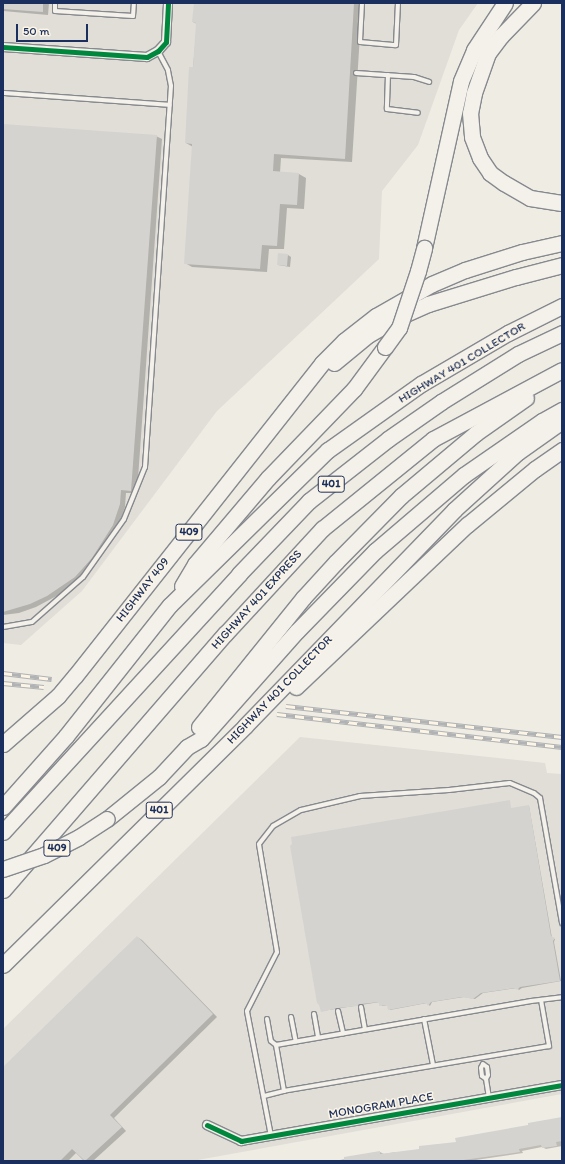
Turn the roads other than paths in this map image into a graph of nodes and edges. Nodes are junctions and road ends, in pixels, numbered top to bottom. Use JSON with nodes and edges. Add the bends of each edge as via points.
{"nodes":[{"id":1,"x":55,"y":3,"type":"edge"},
{"id":2,"x":134,"y":3,"type":"edge"},
{"id":3,"x":168,"y":3,"type":"edge"},
{"id":4,"x":362,"y":3,"type":"edge"},
{"id":5,"x":398,"y":3,"type":"edge"},
{"id":6,"x":505,"y":3,"type":"edge"},
{"id":7,"x":533,"y":3,"type":"edge"},
{"id":8,"x":3,"y":47,"type":"edge"},
{"id":9,"x":158,"y":51,"type":"junction"},
{"id":10,"x":356,"y":73,"type":"dead end"},
{"id":11,"x":388,"y":75,"type":"junction"},
{"id":12,"x":429,"y":82,"type":"dead end"},
{"id":13,"x":3,"y":93,"type":"edge"},
{"id":14,"x":170,"y":105,"type":"junction"},
{"id":15,"x":418,"y":113,"type":"dead end"},
{"id":16,"x":562,"y":203,"type":"edge"},
{"id":17,"x":562,"y":242,"type":"edge"},
{"id":18,"x":562,"y":264,"type":"edge"},
{"id":19,"x":562,"y":306,"type":"edge"},
{"id":20,"x":562,"y":333,"type":"edge"},
{"id":21,"x":562,"y":370,"type":"edge"},
{"id":22,"x":562,"y":374,"type":"edge"},
{"id":23,"x":304,"y":388,"type":"junction"},
{"id":24,"x":562,"y":410,"type":"edge"},
{"id":25,"x":562,"y":421,"type":"edge"},
{"id":26,"x":562,"y":450,"type":"edge"},
{"id":27,"x":170,"y":605,"type":"junction"},
{"id":28,"x":3,"y":627,"type":"edge"},
{"id":29,"x":269,"y":701,"type":"junction"},
{"id":30,"x":3,"y":744,"type":"edge"},
{"id":31,"x":187,"y":747,"type":"junction"},
{"id":32,"x":3,"y":807,"type":"edge"},
{"id":33,"x":3,"y":832,"type":"edge"},
{"id":34,"x":3,"y":869,"type":"edge"},
{"id":35,"x":3,"y":890,"type":"edge"},
{"id":36,"x":562,"y":923,"type":"edge"},
{"id":37,"x":3,"y":965,"type":"edge"},
{"id":38,"x":562,"y":997,"type":"edge"},
{"id":39,"x":541,"y":1000,"type":"junction"},
{"id":40,"x":361,"y":1007,"type":"dead end"},
{"id":41,"x":338,"y":1012,"type":"dead end"},
{"id":42,"x":314,"y":1014,"type":"dead end"},
{"id":43,"x":291,"y":1017,"type":"dead end"},
{"id":44,"x":268,"y":1019,"type":"dead end"},
{"id":45,"x":424,"y":1019,"type":"junction"},
{"id":46,"x":365,"y":1029,"type":"junction"},
{"id":47,"x":343,"y":1033,"type":"junction"},
{"id":48,"x":318,"y":1038,"type":"junction"},
{"id":49,"x":296,"y":1042,"type":"junction"},
{"id":50,"x":276,"y":1045,"type":"junction"},
{"id":51,"x":482,"y":1057,"type":"junction"},
{"id":52,"x":433,"y":1065,"type":"junction"},
{"id":53,"x":562,"y":1085,"type":"edge"},
{"id":54,"x":284,"y":1091,"type":"junction"},
{"id":55,"x":264,"y":1096,"type":"junction"},
{"id":56,"x":489,"y":1098,"type":"junction"},
{"id":57,"x":207,"y":1125,"type":"dead end"},
{"id":58,"x":271,"y":1136,"type":"junction"}],
"edges":[{"from":1,"to":2,"type":"lane","via":[[54,11],[133,16]]},
{"from":3,"to":9,"type":"street","via":[[166,42]]},
{"from":4,"to":5,"type":"lane","via":[[360,42],[396,45]]},
{"from":6,"to":27,"type":"highway","bridge":true,"via":[[474,50],[461,81],[424,248],[398,328],[354,389],[268,478],[195,564]]},
{"from":7,"to":16,"type":"highway","via":[[488,53],[470,113],[472,137],[480,158],[490,173],[530,198]]},
{"from":8,"to":9,"type":"street","via":[[147,57]]},
{"from":9,"to":14,"type":"lane","via":[[168,70],[171,86]]},
{"from":10,"to":11,"type":"lane"},
{"from":11,"to":12,"type":"lane","via":[[414,77]]},
{"from":11,"to":15,"type":"lane","via":[[387,109]]},
{"from":13,"to":14,"type":"lane"},
{"from":14,"to":28,"type":"lane","via":[[144,468],[124,519],[83,577],[32,622]]},
{"from":17,"to":23,"type":"highway","via":[[465,270],[432,284],[376,316],[344,341],[322,363]]},
{"from":18,"to":23,"type":"highway","via":[[428,304],[399,317],[368,335]]},
{"from":19,"to":27,"type":"highway","name":"HIGHWAY 401 COLLECTOR","number":"401","via":[[508,333],[421,384],[328,450]]},
{"from":20,"to":33,"type":"highway","number":"401","via":[[518,354],[442,402],[388,439],[309,501]]},
{"from":21,"to":35,"type":"highway","name":"HIGHWAY 401 EXPRESS","number":"401","via":[[433,439],[322,530],[226,633]]},
{"from":22,"to":31,"type":"highway","via":[[476,433],[401,496],[303,598],[194,734]]},
{"from":23,"to":30,"type":"highway","name":"HIGHWAY 409","number":"409","via":[[58,696]]},
{"from":24,"to":31,"type":"highway","via":[[464,475],[375,551],[297,631],[201,739]]},
{"from":25,"to":29,"type":"highway","name":"HIGHWAY 401 COLLECTOR","number":"401","via":[[518,452],[454,510]]},
{"from":26,"to":29,"type":"highway","via":[[467,525],[292,691]]},
{"from":27,"to":32,"type":"highway","name":"HIGHWAY 401 COLLECTOR","number":"401","via":[[66,736]]},
{"from":29,"to":37,"type":"highway","name":"HIGHWAY 401 COLLECTOR","number":"401"},
{"from":31,"to":34,"type":"highway","number":"409","bridge":true,"via":[[159,777],[107,819],[44,855]]},
{"from":36,"to":55,"type":"lane","via":[[540,798],[534,792],[510,783],[360,796],[301,810],[273,826],[259,844],[277,952],[247,1011]]},
{"from":38,"to":39,"type":"lane"},
{"from":39,"to":45,"type":"lane"},
{"from":39,"to":51,"type":"lane","via":[[549,1046]]},
{"from":40,"to":46,"type":"lane"},
{"from":41,"to":47,"type":"lane"},
{"from":42,"to":48,"type":"lane"},
{"from":43,"to":49,"type":"lane"},
{"from":44,"to":50,"type":"lane","via":[[271,1041]]},
{"from":45,"to":46,"type":"lane"},
{"from":45,"to":52,"type":"lane"},
{"from":46,"to":47,"type":"lane"},
{"from":47,"to":48,"type":"lane"},
{"from":48,"to":49,"type":"lane"},
{"from":49,"to":50,"type":"lane"},
{"from":50,"to":54,"type":"lane"},
{"from":51,"to":52,"type":"lane"},
{"from":51,"to":56,"type":"lane","via":[[483,1064],[487,1067]]},
{"from":52,"to":54,"type":"lane"},
{"from":53,"to":56,"type":"street","name":"MONOGRAM PLACE"},
{"from":54,"to":55,"type":"lane"},
{"from":55,"to":58,"type":"lane"},
{"from":56,"to":58,"type":"street","name":"MONOGRAM PLACE"},
{"from":57,"to":58,"type":"street","name":"MONOGRAM PLACE","via":[[241,1141]]}]}
